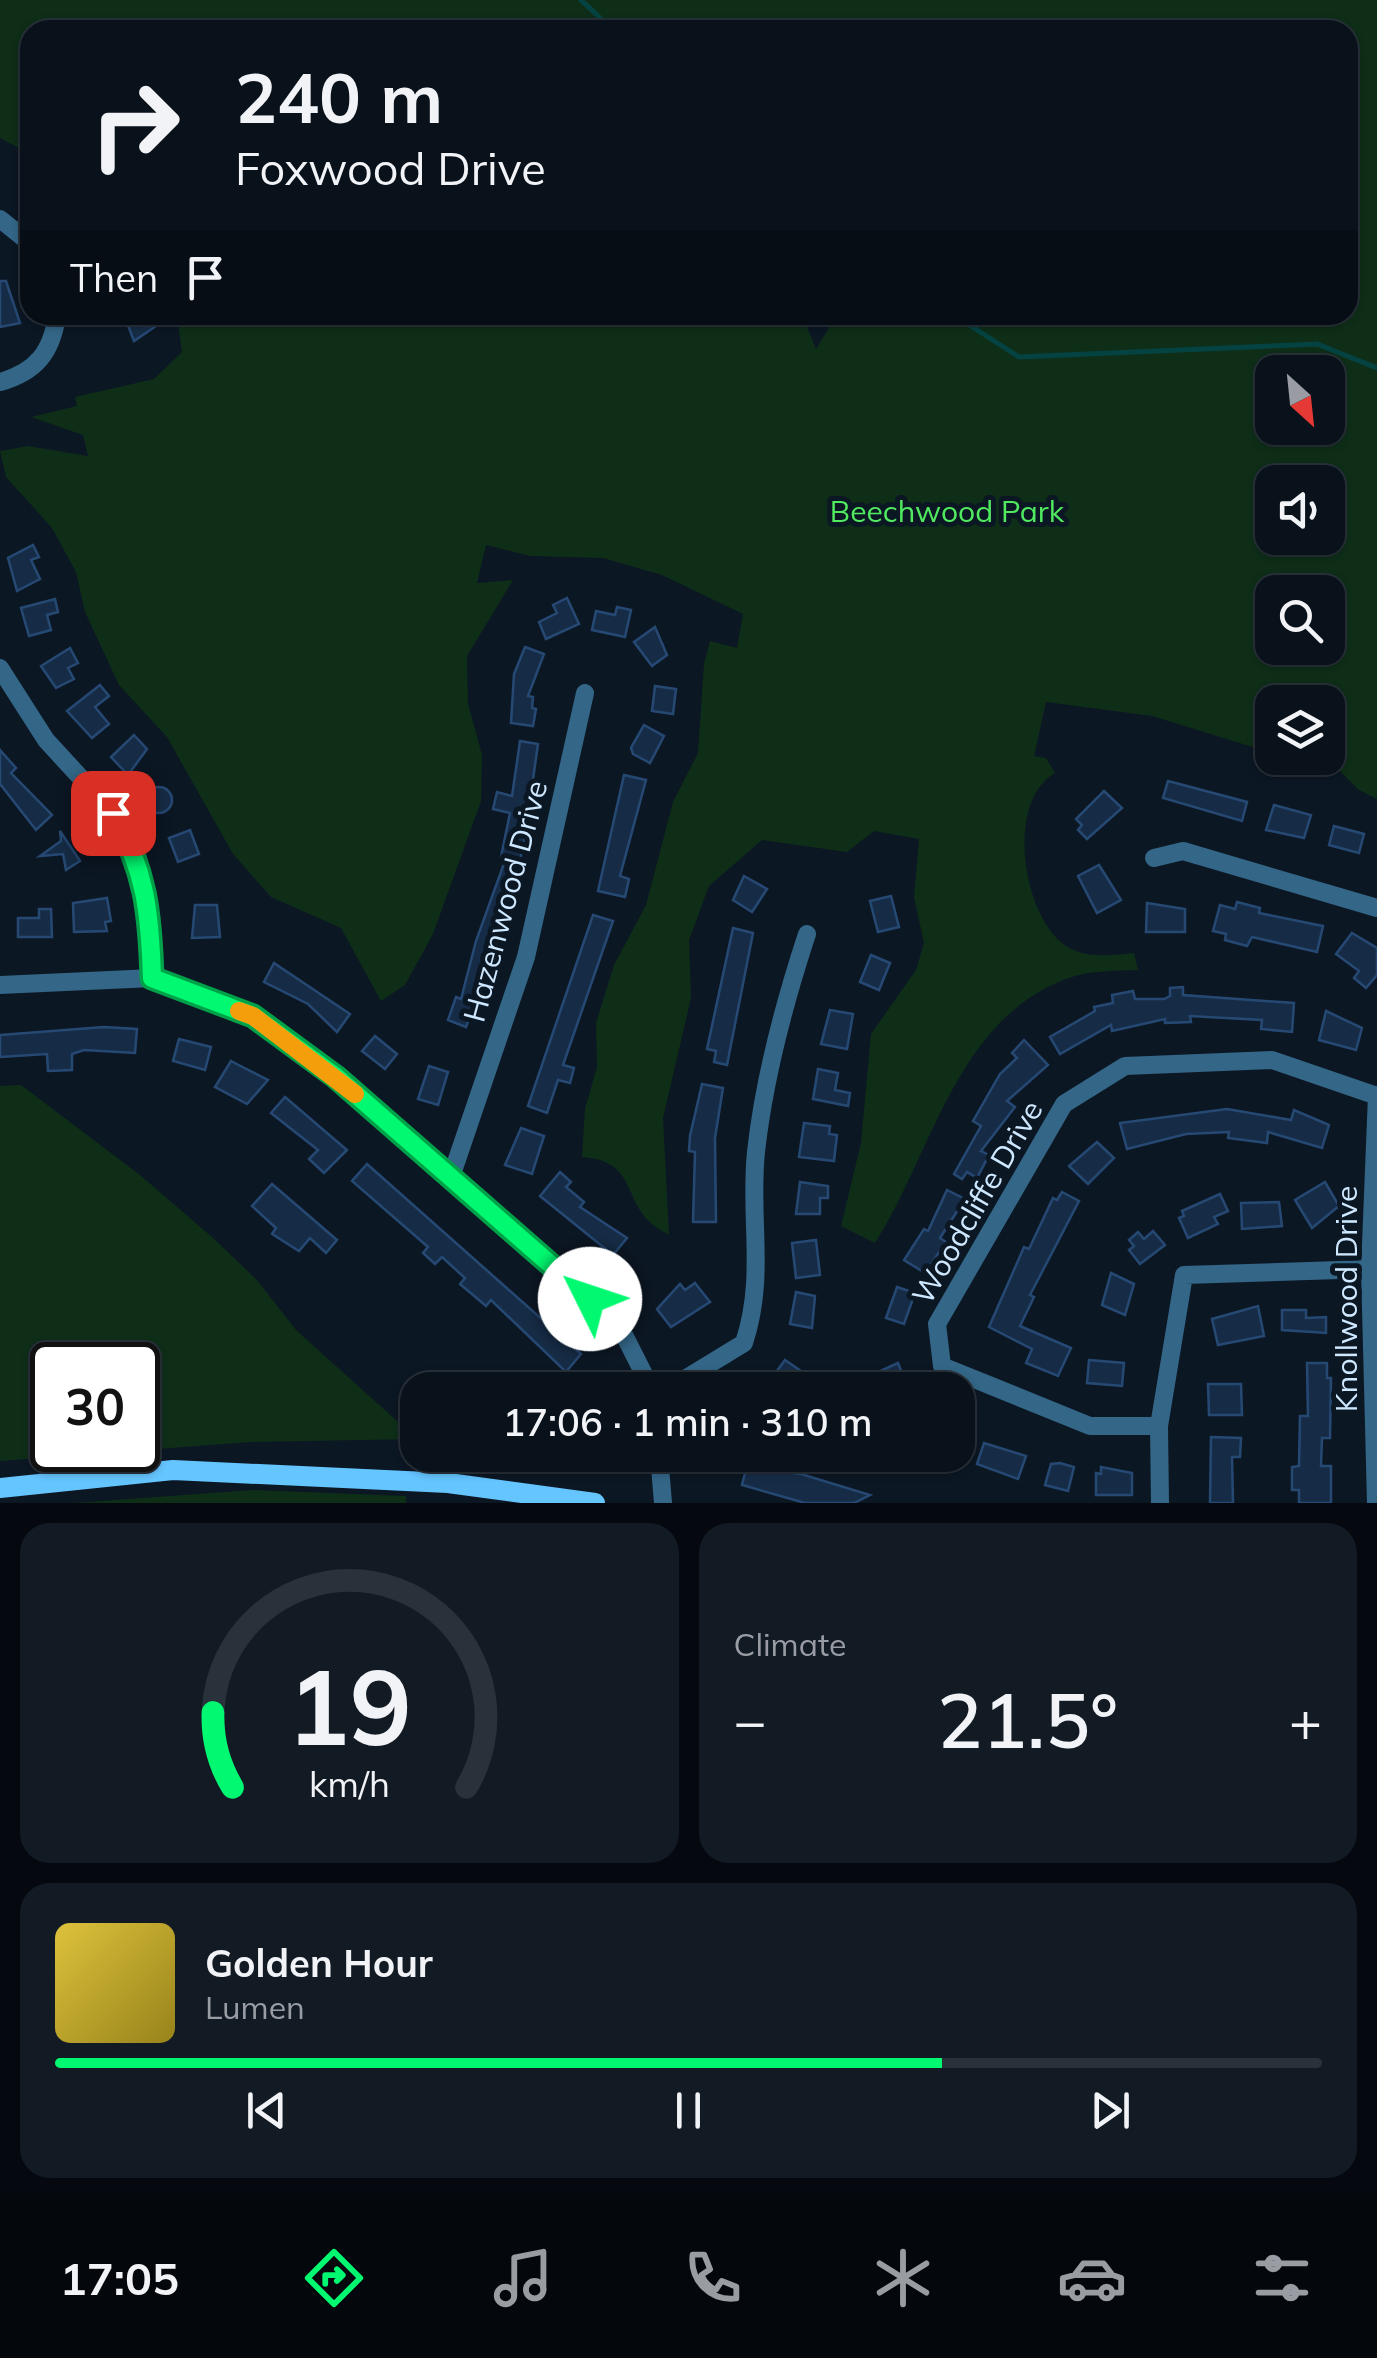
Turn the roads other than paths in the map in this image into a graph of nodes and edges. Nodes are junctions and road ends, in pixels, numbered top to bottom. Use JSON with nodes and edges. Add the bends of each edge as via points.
{"nodes":[{"id":1,"x":0,"y":219,"type":"edge"},
{"id":2,"x":20,"y":235,"type":"edge"},
{"id":3,"x":55,"y":325,"type":"edge"},
{"id":4,"x":0,"y":382,"type":"edge"},
{"id":5,"x":0,"y":668,"type":"edge"},
{"id":6,"x":585,"y":693,"type":"dead end"},
{"id":7,"x":1154,"y":858,"type":"dead end"},
{"id":8,"x":1377,"y":908,"type":"edge"},
{"id":9,"x":807,"y":934,"type":"dead end"},
{"id":10,"x":152,"y":978,"type":"junction"},
{"id":11,"x":0,"y":985,"type":"edge"},
{"id":12,"x":1377,"y":1095,"type":"edge"},
{"id":13,"x":451,"y":1177,"type":"junction"},
{"id":14,"x":1370,"y":1268,"type":"junction"},
{"id":15,"x":643,"y":1372,"type":"edge"},
{"id":16,"x":696,"y":1372,"type":"edge"},
{"id":17,"x":1160,"y":1426,"type":"junction"},
{"id":18,"x":661,"y":1472,"type":"edge"},
{"id":19,"x":0,"y":1488,"type":"edge"},
{"id":20,"x":595,"y":1503,"type":"edge"},
{"id":21,"x":663,"y":1503,"type":"edge"},
{"id":22,"x":1160,"y":1503,"type":"edge"},
{"id":23,"x":1376,"y":1503,"type":"edge"}],
"edges":[{"from":1,"to":2,"type":"street"},
{"from":3,"to":4,"type":"street","via":[[54,339],[26,375]]},
{"from":5,"to":10,"type":"street","via":[[46,740],[113,813],[138,858],[150,914]]},
{"from":6,"to":13,"type":"street","name":"Hazenwood Drive","via":[[526,956]]},
{"from":7,"to":8,"type":"street","via":[[1183,851]]},
{"from":9,"to":16,"type":"street","via":[[785,1002],[756,1152],[757,1305],[744,1342]]},
{"from":10,"to":11,"type":"street"},
{"from":10,"to":13,"type":"street","via":[[253,1016],[336,1077]]},
{"from":12,"to":14,"type":"street","name":"Knollwood Drive"},
{"from":12,"to":17,"type":"street","name":"Woodcliffe Drive","via":[[1272,1060],[1124,1066],[1064,1104],[937,1324],[942,1366],[1090,1426]]},
{"from":13,"to":15,"type":"street","via":[[618,1323]]},
{"from":14,"to":17,"type":"street","via":[[1184,1275]]},
{"from":14,"to":23,"type":"street","name":"Knollwood Drive"},
{"from":17,"to":22,"type":"street"},
{"from":18,"to":21,"type":"street"},
{"from":19,"to":20,"type":"street","via":[[173,1470],[448,1483]]}]}
